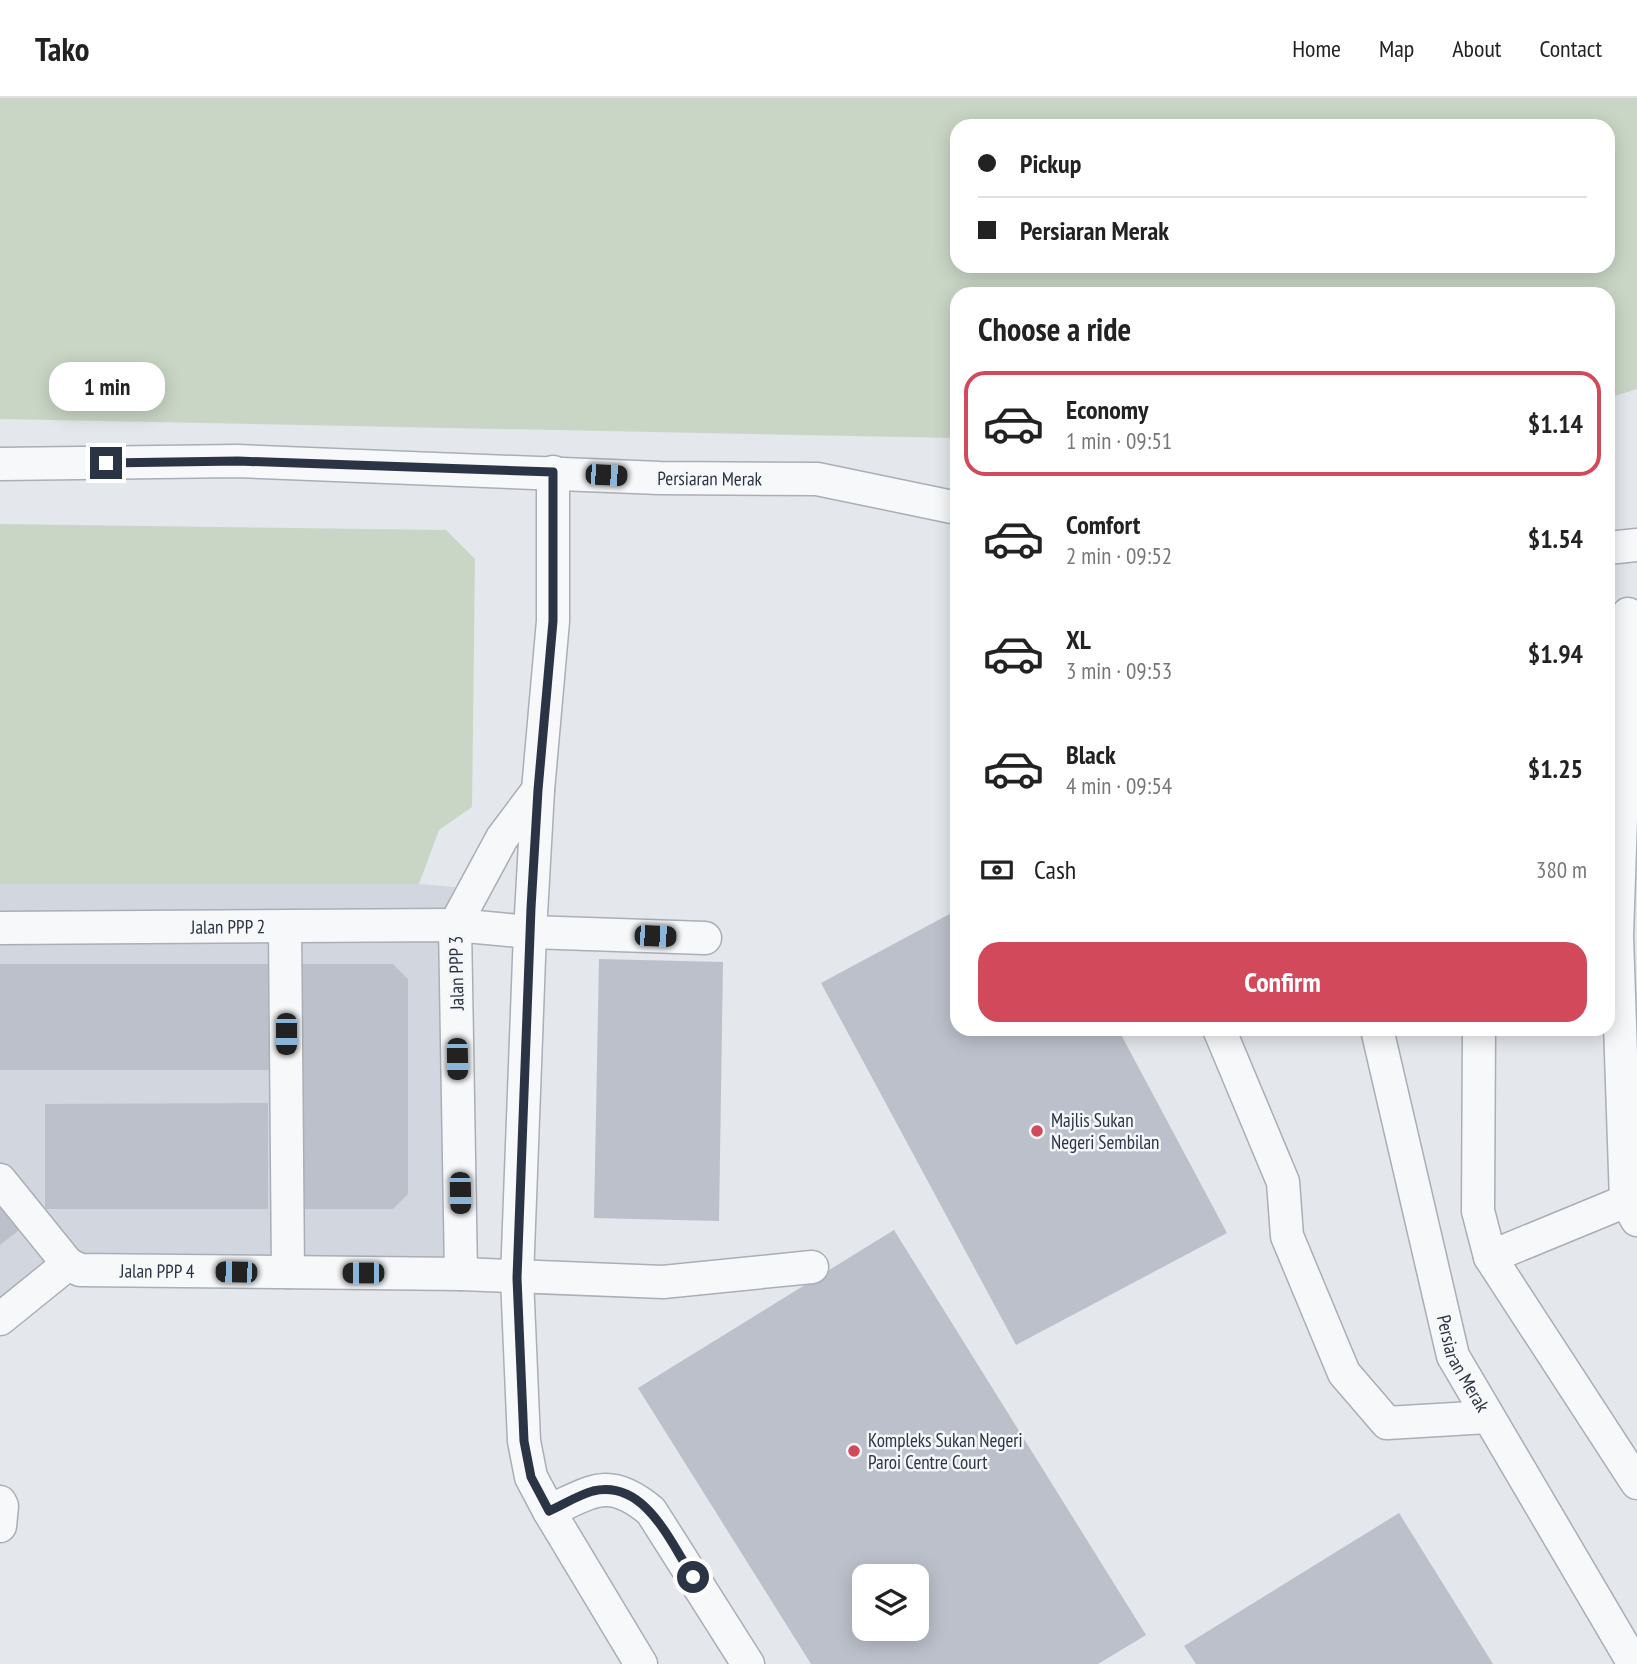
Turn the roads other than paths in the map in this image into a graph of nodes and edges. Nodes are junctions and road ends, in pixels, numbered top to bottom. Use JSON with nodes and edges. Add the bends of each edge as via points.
{"nodes":[{"id":1,"x":0,"y":464,"type":"edge"},
{"id":2,"x":553,"y":472,"type":"junction"},
{"id":3,"x":950,"y":507,"type":"edge"},
{"id":4,"x":1637,"y":545,"type":"edge"},
{"id":5,"x":1615,"y":547,"type":"edge"},
{"id":6,"x":1624,"y":614,"type":"edge"},
{"id":7,"x":538,"y":790,"type":"junction"},
{"id":8,"x":1615,"y":877,"type":"edge"},
{"id":9,"x":455,"y":925,"type":"junction"},
{"id":10,"x":0,"y":928,"type":"edge"},
{"id":11,"x":285,"y":928,"type":"junction"},
{"id":12,"x":530,"y":932,"type":"junction"},
{"id":13,"x":705,"y":938,"type":"dead end"},
{"id":14,"x":1615,"y":966,"type":"edge"},
{"id":15,"x":1222,"y":1036,"type":"edge"},
{"id":16,"x":1379,"y":1036,"type":"edge"},
{"id":17,"x":1479,"y":1036,"type":"edge"},
{"id":18,"x":0,"y":1180,"type":"edge"},
{"id":19,"x":1631,"y":1211,"type":"edge"},
{"id":20,"x":1490,"y":1257,"type":"junction"},
{"id":21,"x":68,"y":1264,"type":"junction"},
{"id":22,"x":812,"y":1267,"type":"dead end"},
{"id":23,"x":288,"y":1272,"type":"junction"},
{"id":24,"x":461,"y":1274,"type":"junction"},
{"id":25,"x":517,"y":1278,"type":"junction"},
{"id":26,"x":0,"y":1319,"type":"edge"},
{"id":27,"x":1488,"y":1417,"type":"junction"},
{"id":28,"x":1637,"y":1483,"type":"edge"},
{"id":29,"x":0,"y":1502,"type":"edge"},
{"id":30,"x":549,"y":1511,"type":"junction"},
{"id":31,"x":0,"y":1526,"type":"edge"},
{"id":32,"x":641,"y":1664,"type":"edge"},
{"id":33,"x":748,"y":1664,"type":"edge"},
{"id":34,"x":1634,"y":1664,"type":"edge"}],
"edges":[{"from":1,"to":2,"type":"street","name":"Persiaran Merak","via":[[238,461]]},
{"from":2,"to":3,"type":"street","name":"Persiaran Merak","via":[[817,479]]},
{"from":2,"to":7,"type":"street","via":[[553,621]]},
{"from":4,"to":5,"type":"street"},
{"from":6,"to":8,"type":"street"},
{"from":7,"to":9,"type":"street","via":[[502,838]]},
{"from":7,"to":12,"type":"street"},
{"from":9,"to":11,"type":"street","name":"Jalan PPP 2"},
{"from":9,"to":12,"type":"street","name":"Jalan PPP 2"},
{"from":9,"to":24,"type":"street","name":"Jalan PPP 3"},
{"from":10,"to":11,"type":"street","name":"Jalan PPP 2"},
{"from":11,"to":23,"type":"street"},
{"from":12,"to":13,"type":"street","name":"Jalan PPP 2"},
{"from":12,"to":25,"type":"street"},
{"from":14,"to":19,"type":"street"},
{"from":15,"to":27,"type":"street","via":[[1283,1182],[1287,1236],[1344,1373],[1387,1423]]},
{"from":16,"to":27,"type":"street","name":"Persiaran Merak","via":[[1453,1356]]},
{"from":17,"to":20,"type":"street","via":[[1478,1211]]},
{"from":18,"to":21,"type":"street"},
{"from":19,"to":20,"type":"street"},
{"from":20,"to":28,"type":"street"},
{"from":21,"to":23,"type":"street","name":"Jalan PPP 4","via":[[80,1270]]},
{"from":21,"to":26,"type":"street"},
{"from":22,"to":25,"type":"street","name":"Jalan PPP 4","via":[[663,1282]]},
{"from":23,"to":24,"type":"street","name":"Jalan PPP 4"},
{"from":24,"to":25,"type":"street","name":"Jalan PPP 4"},
{"from":25,"to":30,"type":"street","via":[[524,1441],[531,1477]]},
{"from":27,"to":34,"type":"street","name":"Persiaran Merak"},
{"from":29,"to":31,"type":"street"},
{"from":30,"to":32,"type":"street"},
{"from":30,"to":33,"type":"street","via":[[592,1491],[614,1489],[636,1499],[651,1511]]}]}
